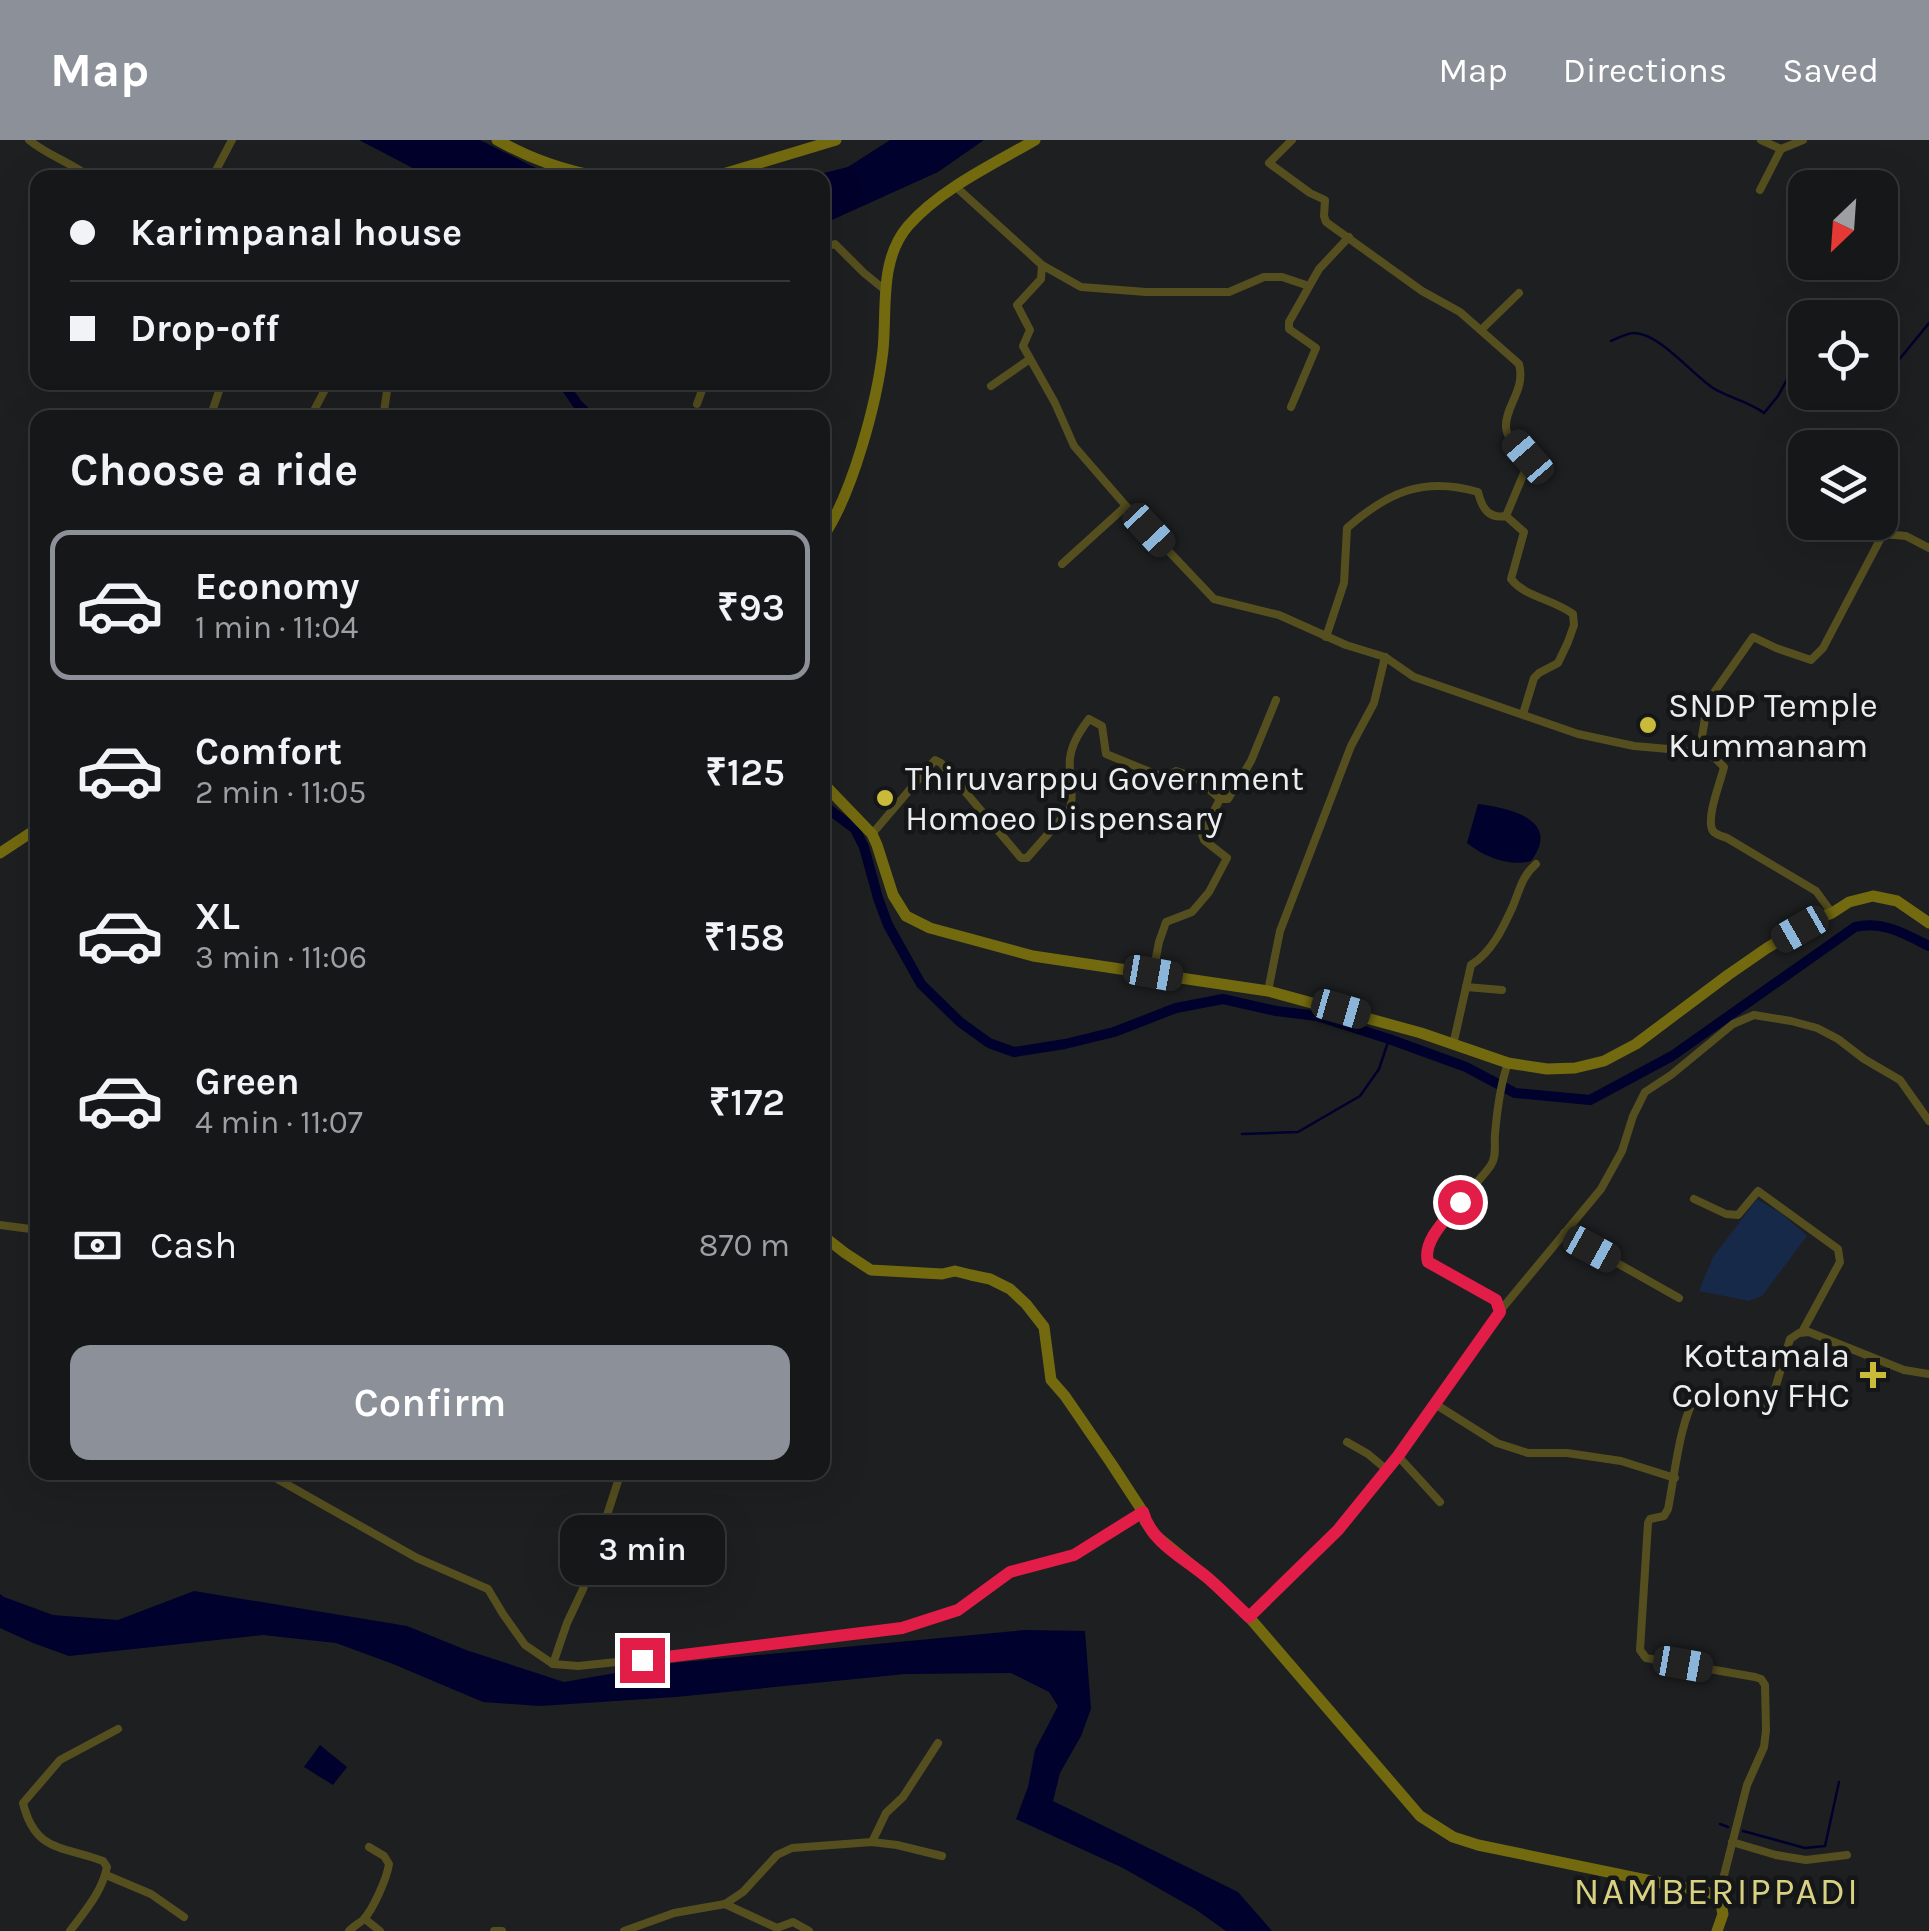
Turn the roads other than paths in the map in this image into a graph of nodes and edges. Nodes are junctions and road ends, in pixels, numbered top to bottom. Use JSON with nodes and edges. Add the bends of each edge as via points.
{"nodes":[{"id":1,"x":28,"y":140,"type":"edge"},
{"id":2,"x":232,"y":140,"type":"edge"},
{"id":3,"x":497,"y":140,"type":"edge"},
{"id":4,"x":836,"y":140,"type":"edge"},
{"id":5,"x":1035,"y":140,"type":"edge"},
{"id":6,"x":1292,"y":140,"type":"edge"},
{"id":7,"x":1761,"y":140,"type":"edge"},
{"id":8,"x":1803,"y":140,"type":"edge"},
{"id":9,"x":1780,"y":149,"type":"junction"},
{"id":10,"x":81,"y":170,"type":"edge"},
{"id":11,"x":216,"y":170,"type":"edge"},
{"id":12,"x":564,"y":170,"type":"edge"},
{"id":13,"x":736,"y":170,"type":"edge"},
{"id":14,"x":956,"y":187,"type":"junction"},
{"id":15,"x":1760,"y":190,"type":"dead end"},
{"id":16,"x":1348,"y":238,"type":"junction"},
{"id":17,"x":830,"y":246,"type":"edge"},
{"id":18,"x":1042,"y":266,"type":"junction"},
{"id":19,"x":1309,"y":286,"type":"junction"},
{"id":20,"x":885,"y":290,"type":"junction"},
{"id":21,"x":1519,"y":293,"type":"dead end"},
{"id":22,"x":1480,"y":330,"type":"junction"},
{"id":23,"x":1030,"y":358,"type":"junction"},
{"id":24,"x":991,"y":386,"type":"dead end"},
{"id":25,"x":702,"y":390,"type":"edge"},
{"id":26,"x":697,"y":404,"type":"dead end"},
{"id":27,"x":1291,"y":407,"type":"dead end"},
{"id":28,"x":1126,"y":506,"type":"junction"},
{"id":29,"x":1506,"y":516,"type":"junction"},
{"id":30,"x":830,"y":525,"type":"edge"},
{"id":31,"x":1929,"y":548,"type":"edge"},
{"id":32,"x":1062,"y":564,"type":"dead end"},
{"id":33,"x":1326,"y":637,"type":"junction"},
{"id":34,"x":1385,"y":657,"type":"junction"},
{"id":35,"x":1276,"y":700,"type":"dead end"},
{"id":36,"x":1523,"y":714,"type":"junction"},
{"id":37,"x":1699,"y":754,"type":"junction"},
{"id":38,"x":830,"y":790,"type":"edge"},
{"id":39,"x":1220,"y":800,"type":"junction"},
{"id":40,"x":30,"y":833,"type":"edge"},
{"id":41,"x":872,"y":834,"type":"junction"},
{"id":42,"x":0,"y":853,"type":"edge"},
{"id":43,"x":1536,"y":864,"type":"dead end"},
{"id":44,"x":1832,"y":914,"type":"junction"},
{"id":45,"x":1929,"y":922,"type":"edge"},
{"id":46,"x":1153,"y":973,"type":"junction"},
{"id":47,"x":1466,"y":987,"type":"junction"},
{"id":48,"x":1502,"y":990,"type":"dead end"},
{"id":49,"x":1268,"y":991,"type":"junction"},
{"id":50,"x":1453,"y":1045,"type":"junction"},
{"id":51,"x":1506,"y":1068,"type":"junction"},
{"id":52,"x":1929,"y":1121,"type":"edge"},
{"id":53,"x":1694,"y":1199,"type":"dead end"},
{"id":54,"x":0,"y":1225,"type":"edge"},
{"id":55,"x":30,"y":1229,"type":"edge"},
{"id":56,"x":1564,"y":1233,"type":"junction"},
{"id":57,"x":830,"y":1244,"type":"edge"},
{"id":58,"x":1679,"y":1298,"type":"dead end"},
{"id":59,"x":1500,"y":1312,"type":"junction"},
{"id":60,"x":1802,"y":1332,"type":"junction"},
{"id":61,"x":1929,"y":1374,"type":"edge"},
{"id":62,"x":1435,"y":1404,"type":"junction"},
{"id":63,"x":1347,"y":1442,"type":"dead end"},
{"id":64,"x":1398,"y":1456,"type":"junction"},
{"id":65,"x":1387,"y":1470,"type":"junction"},
{"id":66,"x":1675,"y":1478,"type":"junction"},
{"id":67,"x":279,"y":1480,"type":"edge"},
{"id":68,"x":618,"y":1480,"type":"edge"},
{"id":69,"x":1440,"y":1502,"type":"dead end"},
{"id":70,"x":1143,"y":1512,"type":"junction"},
{"id":71,"x":1249,"y":1617,"type":"junction"},
{"id":72,"x":553,"y":1664,"type":"junction"},
{"id":73,"x":118,"y":1729,"type":"dead end"},
{"id":74,"x":938,"y":1744,"type":"dead end"},
{"id":75,"x":872,"y":1842,"type":"junction"},
{"id":76,"x":1732,"y":1842,"type":"junction"},
{"id":77,"x":369,"y":1847,"type":"dead end"},
{"id":78,"x":1847,"y":1855,"type":"dead end"},
{"id":79,"x":942,"y":1856,"type":"dead end"},
{"id":80,"x":106,"y":1875,"type":"junction"},
{"id":81,"x":1719,"y":1895,"type":"junction"},
{"id":82,"x":724,"y":1904,"type":"junction"},
{"id":83,"x":184,"y":1917,"type":"dead end"},
{"id":84,"x":365,"y":1918,"type":"junction"},
{"id":85,"x":70,"y":1931,"type":"edge"},
{"id":86,"x":349,"y":1931,"type":"edge"},
{"id":87,"x":380,"y":1931,"type":"edge"},
{"id":88,"x":494,"y":1931,"type":"edge"},
{"id":89,"x":502,"y":1931,"type":"edge"},
{"id":90,"x":624,"y":1931,"type":"edge"},
{"id":91,"x":808,"y":1931,"type":"edge"},
{"id":92,"x":1717,"y":1931,"type":"edge"}],
"edges":[{"from":1,"to":10,"type":"street"},
{"from":2,"to":11,"type":"street"},
{"from":3,"to":12,"type":"main road"},
{"from":4,"to":13,"type":"main road"},
{"from":5,"to":14,"type":"main road"},
{"from":6,"to":16,"type":"street","via":[[1269,163],[1325,200],[1326,222]]},
{"from":7,"to":9,"type":"street"},
{"from":8,"to":9,"type":"street"},
{"from":9,"to":15,"type":"street"},
{"from":14,"to":18,"type":"street"},
{"from":14,"to":20,"type":"main road","via":[[907,227]]},
{"from":16,"to":19,"type":"street"},
{"from":16,"to":22,"type":"street"},
{"from":17,"to":20,"type":"street"},
{"from":18,"to":19,"type":"street","via":[[1081,286],[1146,292],[1229,292],[1282,276]]},
{"from":18,"to":23,"type":"street","via":[[1041,279],[1017,304],[1030,330],[1023,346]]},
{"from":19,"to":27,"type":"street","via":[[1290,329],[1316,348]]},
{"from":20,"to":30,"type":"main road","via":[[883,351],[870,414],[844,503]]},
{"from":21,"to":22,"type":"street"},
{"from":22,"to":29,"type":"street","via":[[1521,370],[1506,426],[1528,461]]},
{"from":23,"to":24,"type":"street"},
{"from":23,"to":28,"type":"street","via":[[1074,446]]},
{"from":25,"to":26,"type":"street"},
{"from":28,"to":32,"type":"street"},
{"from":28,"to":33,"type":"street","via":[[1214,599],[1278,615]]},
{"from":29,"to":33,"type":"street","via":[[1490,515],[1478,492],[1434,484],[1369,508],[1347,528],[1344,583]]},
{"from":29,"to":36,"type":"street","via":[[1524,532],[1510,579],[1560,604],[1573,614],[1574,625],[1558,663],[1534,678]]},
{"from":31,"to":37,"type":"street","via":[[1883,534],[1811,660],[1753,636],[1708,701]]},
{"from":33,"to":34,"type":"street"},
{"from":34,"to":36,"type":"street","via":[[1414,678]]},
{"from":34,"to":49,"type":"street","via":[[1374,703],[1280,931]]},
{"from":35,"to":39,"type":"street","via":[[1234,792]]},
{"from":36,"to":37,"type":"street","via":[[1596,738]]},
{"from":37,"to":44,"type":"street","via":[[1724,767],[1712,810],[1715,834],[1816,891]]},
{"from":38,"to":41,"type":"main road"},
{"from":39,"to":41,"type":"street","via":[[1187,775],[1176,771],[1165,778],[1106,754],[1102,726],[1089,720],[1070,756],[1070,810],[1027,858],[1020,858],[934,760]]},
{"from":39,"to":46,"type":"street","via":[[1202,834],[1226,858],[1192,912],[1166,922]]},
{"from":40,"to":42,"type":"main road"},
{"from":41,"to":46,"type":"main road","via":[[893,895],[906,916],[930,928],[1033,956]]},
{"from":43,"to":47,"type":"street","via":[[1484,956],[1471,965]]},
{"from":44,"to":45,"type":"main road","via":[[1873,896],[1897,901]]},
{"from":44,"to":51,"type":"main road","via":[[1767,948],[1604,1061]]},
{"from":46,"to":49,"type":"main road"},
{"from":47,"to":48,"type":"street"},
{"from":47,"to":50,"type":"street"},
{"from":49,"to":50,"type":"main road"},
{"from":50,"to":51,"type":"main road"},
{"from":51,"to":59,"type":"street","via":[[1495,1161],[1425,1252],[1428,1262],[1496,1300]]},
{"from":52,"to":56,"type":"street","via":[[1900,1080],[1838,1039],[1754,1015],[1645,1092],[1601,1189]]},
{"from":53,"to":60,"type":"street","via":[[1738,1215],[1758,1192],[1838,1250],[1840,1262]]},
{"from":54,"to":55,"type":"street"},
{"from":56,"to":58,"type":"street"},
{"from":56,"to":59,"type":"street"},
{"from":57,"to":70,"type":"main road","via":[[871,1270],[954,1271],[1010,1289],[1044,1327],[1050,1380]]},
{"from":59,"to":62,"type":"street"},
{"from":60,"to":61,"type":"street"},
{"from":60,"to":66,"type":"street","via":[[1790,1339],[1770,1406],[1698,1392]]},
{"from":62,"to":64,"type":"street"},
{"from":62,"to":66,"type":"street","via":[[1497,1443],[1621,1461]]},
{"from":63,"to":65,"type":"street"},
{"from":64,"to":65,"type":"street"},
{"from":64,"to":69,"type":"street"},
{"from":65,"to":71,"type":"street","via":[[1338,1530]]},
{"from":66,"to":76,"type":"street","via":[[1664,1516],[1648,1523],[1640,1650],[1646,1658],[1755,1677],[1764,1685],[1764,1747]]},
{"from":67,"to":72,"type":"street","via":[[417,1558],[488,1589],[525,1645]]},
{"from":68,"to":72,"type":"street"},
{"from":70,"to":71,"type":"main road","via":[[1154,1534]]},
{"from":70,"to":72,"type":"street","via":[[1074,1555],[1010,1572],[958,1610],[902,1628],[612,1663]]},
{"from":71,"to":81,"type":"main road","via":[[1436,1828],[1478,1845]]},
{"from":73,"to":80,"type":"street","via":[[60,1760],[23,1804],[38,1838],[103,1861]]},
{"from":74,"to":75,"type":"street"},
{"from":75,"to":79,"type":"street"},
{"from":75,"to":82,"type":"street","via":[[792,1848]]},
{"from":76,"to":78,"type":"street","via":[[1806,1860]]},
{"from":76,"to":81,"type":"street"},
{"from":77,"to":84,"type":"street","via":[[389,1864]]},
{"from":80,"to":83,"type":"street"},
{"from":80,"to":85,"type":"street"},
{"from":81,"to":92,"type":"main road","via":[[1723,1914]]},
{"from":82,"to":90,"type":"street"},
{"from":82,"to":91,"type":"street","via":[[777,1928],[793,1922]]},
{"from":84,"to":86,"type":"street"},
{"from":84,"to":87,"type":"street"},
{"from":88,"to":89,"type":"street"}]}
